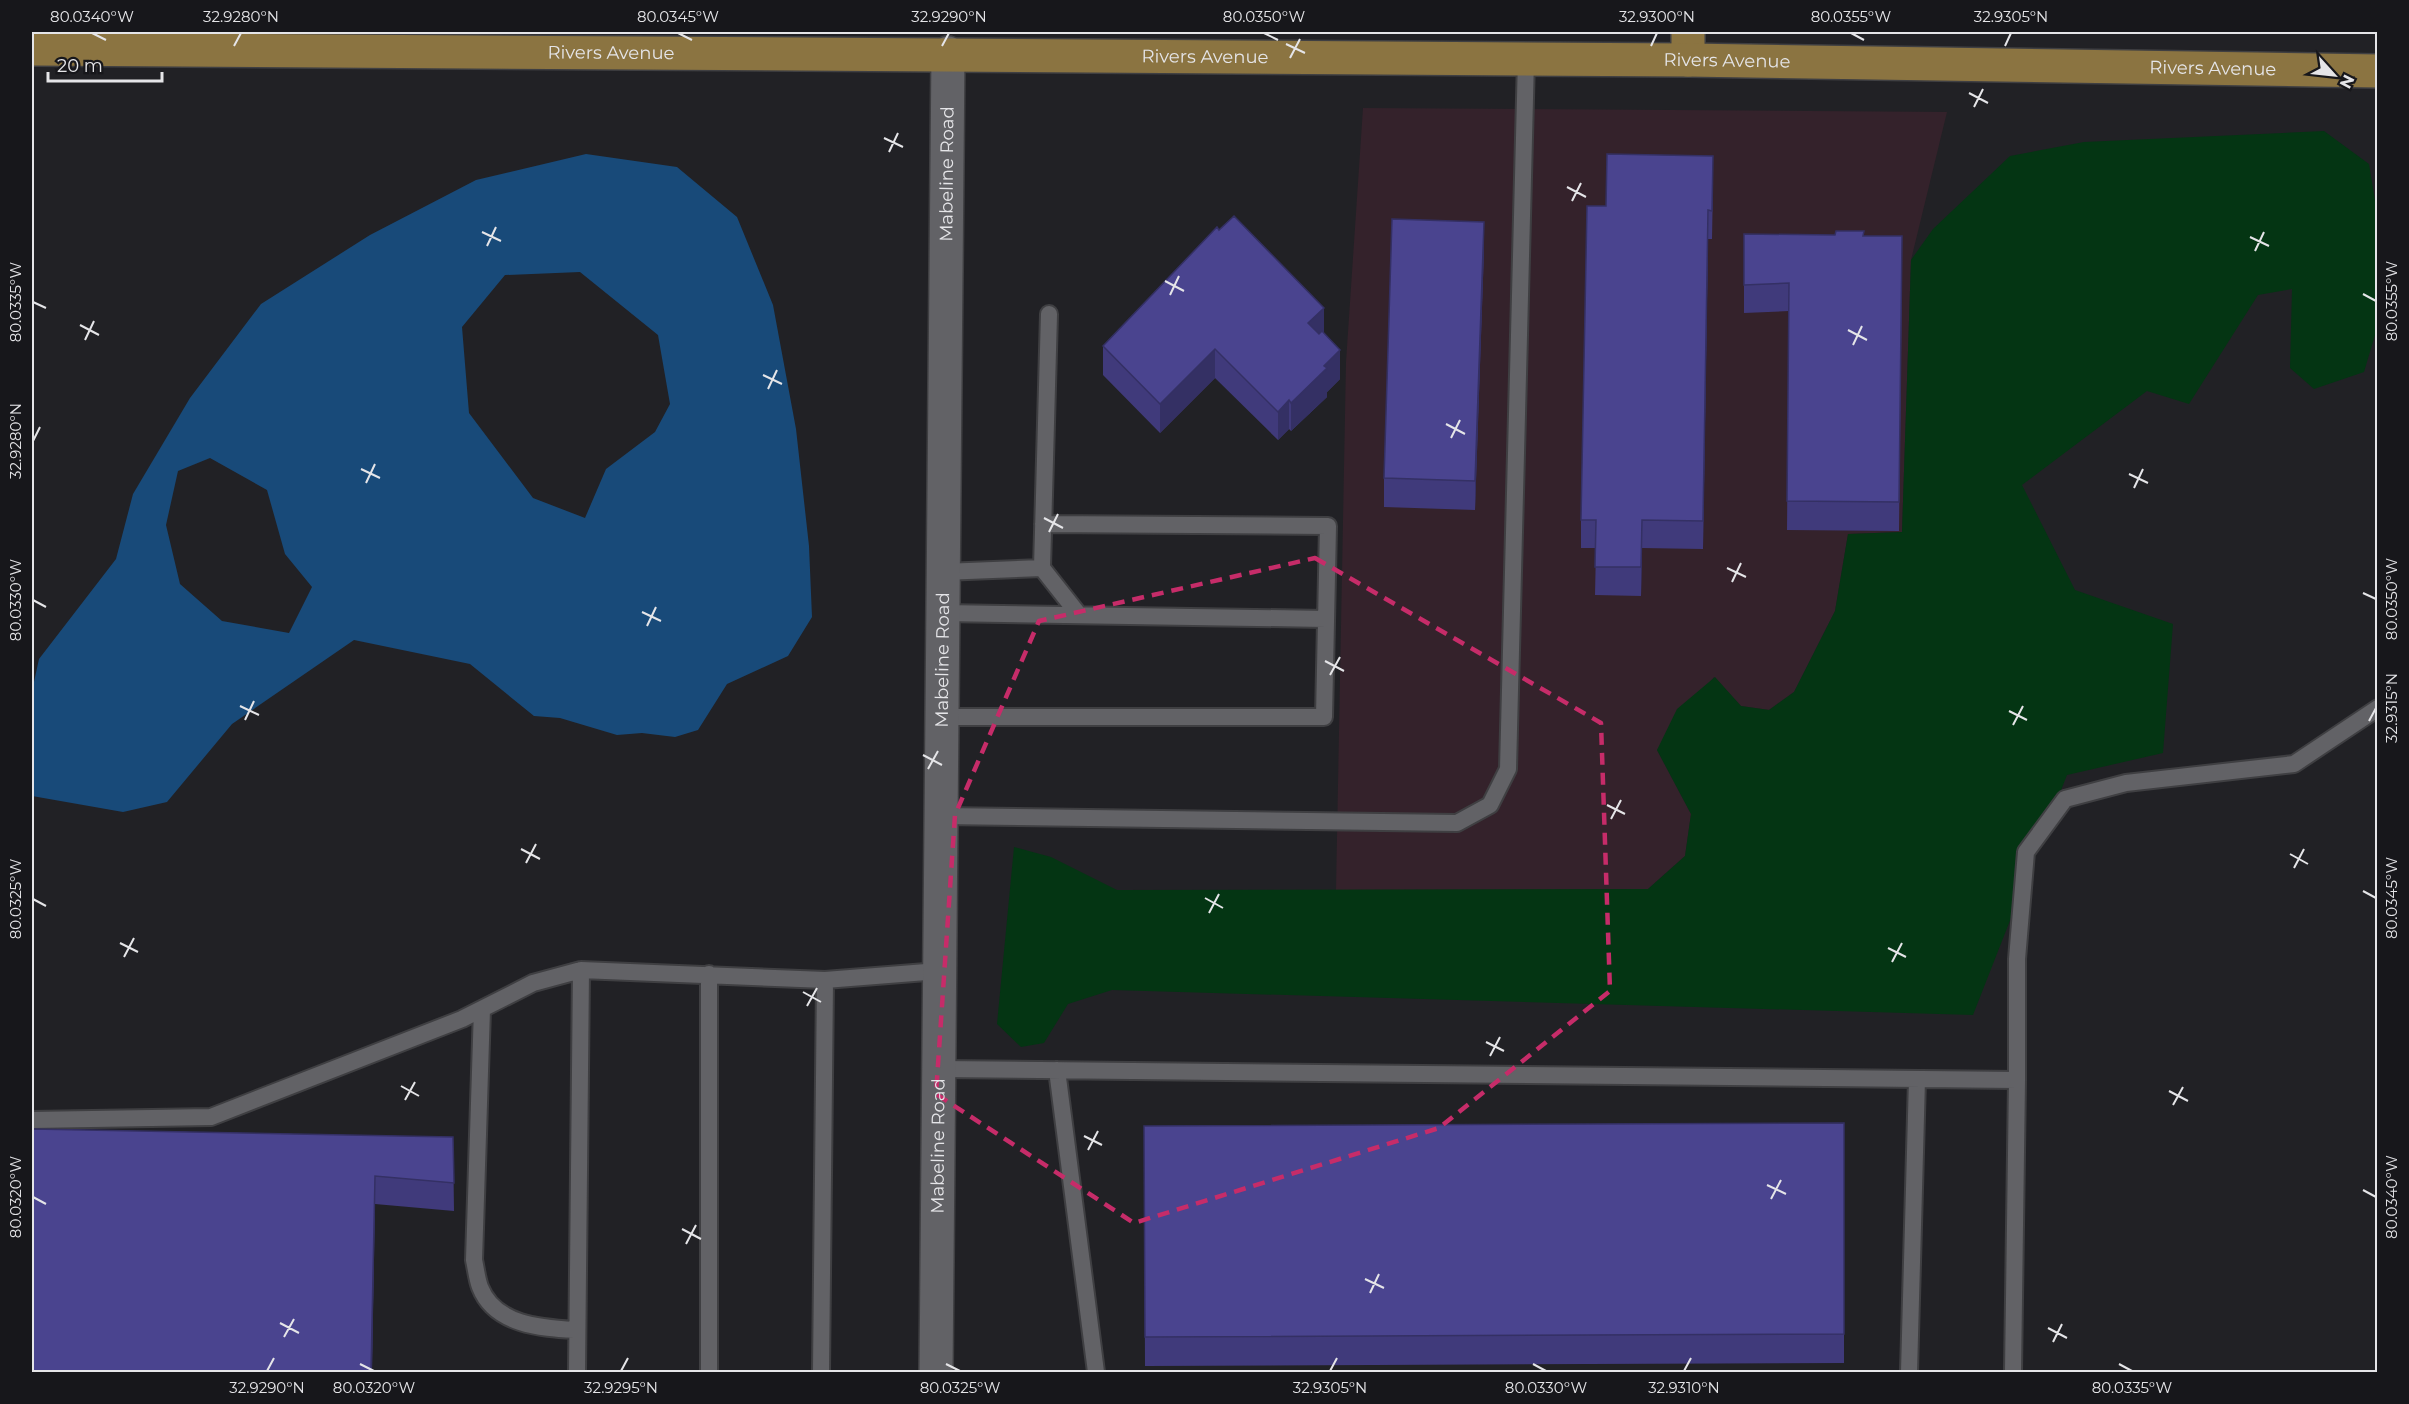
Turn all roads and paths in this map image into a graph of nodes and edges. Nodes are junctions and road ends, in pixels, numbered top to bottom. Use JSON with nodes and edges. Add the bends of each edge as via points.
{"nodes":[{"id":1,"x":706,"y":32,"type":"edge"},
{"id":2,"x":1178,"y":32,"type":"edge"},
{"id":3,"x":950,"y":39,"type":"edge"},
{"id":4,"x":1688,"y":46,"type":"edge"},
{"id":5,"x":32,"y":49,"type":"edge"},
{"id":6,"x":661,"y":52,"type":"junction"},
{"id":7,"x":1250,"y":57,"type":"junction"},
{"id":8,"x":1526,"y":60,"type":"junction"},
{"id":9,"x":2378,"y":71,"type":"edge"},
{"id":10,"x":1049,"y":314,"type":"dead end"},
{"id":11,"x":1043,"y":524,"type":"junction"},
{"id":12,"x":1042,"y":568,"type":"junction"},
{"id":13,"x":943,"y":572,"type":"junction"},
{"id":14,"x":943,"y":614,"type":"junction"},
{"id":15,"x":1079,"y":615,"type":"junction"},
{"id":16,"x":1326,"y":619,"type":"junction"},
{"id":17,"x":2378,"y":708,"type":"edge"},
{"id":18,"x":942,"y":717,"type":"junction"},
{"id":19,"x":941,"y":816,"type":"junction"},
{"id":20,"x":581,"y":970,"type":"junction"},
{"id":21,"x":939,"y":971,"type":"junction"},
{"id":22,"x":708,"y":974,"type":"junction"},
{"id":23,"x":825,"y":980,"type":"junction"},
{"id":24,"x":482,"y":1009,"type":"junction"},
{"id":25,"x":939,"y":1069,"type":"junction"},
{"id":26,"x":1057,"y":1070,"type":"junction"},
{"id":27,"x":1917,"y":1079,"type":"junction"},
{"id":28,"x":2017,"y":1080,"type":"junction"},
{"id":29,"x":32,"y":1120,"type":"edge"},
{"id":30,"x":577,"y":1330,"type":"junction"},
{"id":31,"x":577,"y":1372,"type":"edge"},
{"id":32,"x":709,"y":1372,"type":"edge"},
{"id":33,"x":821,"y":1372,"type":"edge"},
{"id":34,"x":936,"y":1372,"type":"edge"},
{"id":35,"x":1096,"y":1372,"type":"edge"},
{"id":36,"x":1909,"y":1372,"type":"edge"},
{"id":37,"x":2013,"y":1372,"type":"edge"}],
"edges":[{"from":1,"to":6,"type":"main road"},
{"from":2,"to":7,"type":"main road"},
{"from":3,"to":6,"type":"main road","name":"Rivers Avenue"},
{"from":3,"to":7,"type":"main road","name":"Rivers Avenue"},
{"from":3,"to":13,"type":"street","name":"Mabeline Road"},
{"from":4,"to":8,"type":"main road","name":"Rivers Avenue"},
{"from":4,"to":9,"type":"main road","name":"Rivers Avenue"},
{"from":5,"to":6,"type":"main road","name":"Rivers Avenue"},
{"from":7,"to":8,"type":"main road","name":"Rivers Avenue"},
{"from":8,"to":19,"type":"lane","via":[[1508,769],[1490,805],[1457,823]]},
{"from":10,"to":11,"type":"lane"},
{"from":11,"to":12,"type":"lane"},
{"from":11,"to":16,"type":"lane","via":[[1328,526]]},
{"from":12,"to":13,"type":"lane"},
{"from":12,"to":15,"type":"lane"},
{"from":13,"to":14,"type":"street","name":"Mabeline Road"},
{"from":14,"to":15,"type":"lane"},
{"from":14,"to":18,"type":"street","name":"Mabeline Road"},
{"from":15,"to":16,"type":"lane"},
{"from":16,"to":18,"type":"lane","via":[[1324,717]]},
{"from":17,"to":28,"type":"lane","via":[[2294,764],[2126,783],[2065,799],[2026,852],[2017,959]]},
{"from":18,"to":19,"type":"street","name":"Mabeline Road"},
{"from":19,"to":21,"type":"street","name":"Mabeline Road"},
{"from":20,"to":22,"type":"lane"},
{"from":20,"to":24,"type":"lane","via":[[533,983]]},
{"from":20,"to":30,"type":"lane"},
{"from":21,"to":23,"type":"lane"},
{"from":21,"to":25,"type":"street","name":"Mabeline Road"},
{"from":22,"to":23,"type":"lane"},
{"from":22,"to":32,"type":"lane"},
{"from":23,"to":33,"type":"lane"},
{"from":24,"to":29,"type":"lane","via":[[267,1098],[211,1117]]},
{"from":24,"to":30,"type":"lane","via":[[474,1260],[480,1288],[494,1307],[533,1328]]},
{"from":25,"to":26,"type":"lane"},
{"from":25,"to":34,"type":"street","name":"Mabeline Road"},
{"from":26,"to":27,"type":"lane"},
{"from":26,"to":35,"type":"lane"},
{"from":27,"to":28,"type":"lane"},
{"from":27,"to":36,"type":"lane"},
{"from":28,"to":37,"type":"lane"},
{"from":30,"to":31,"type":"lane"}]}
